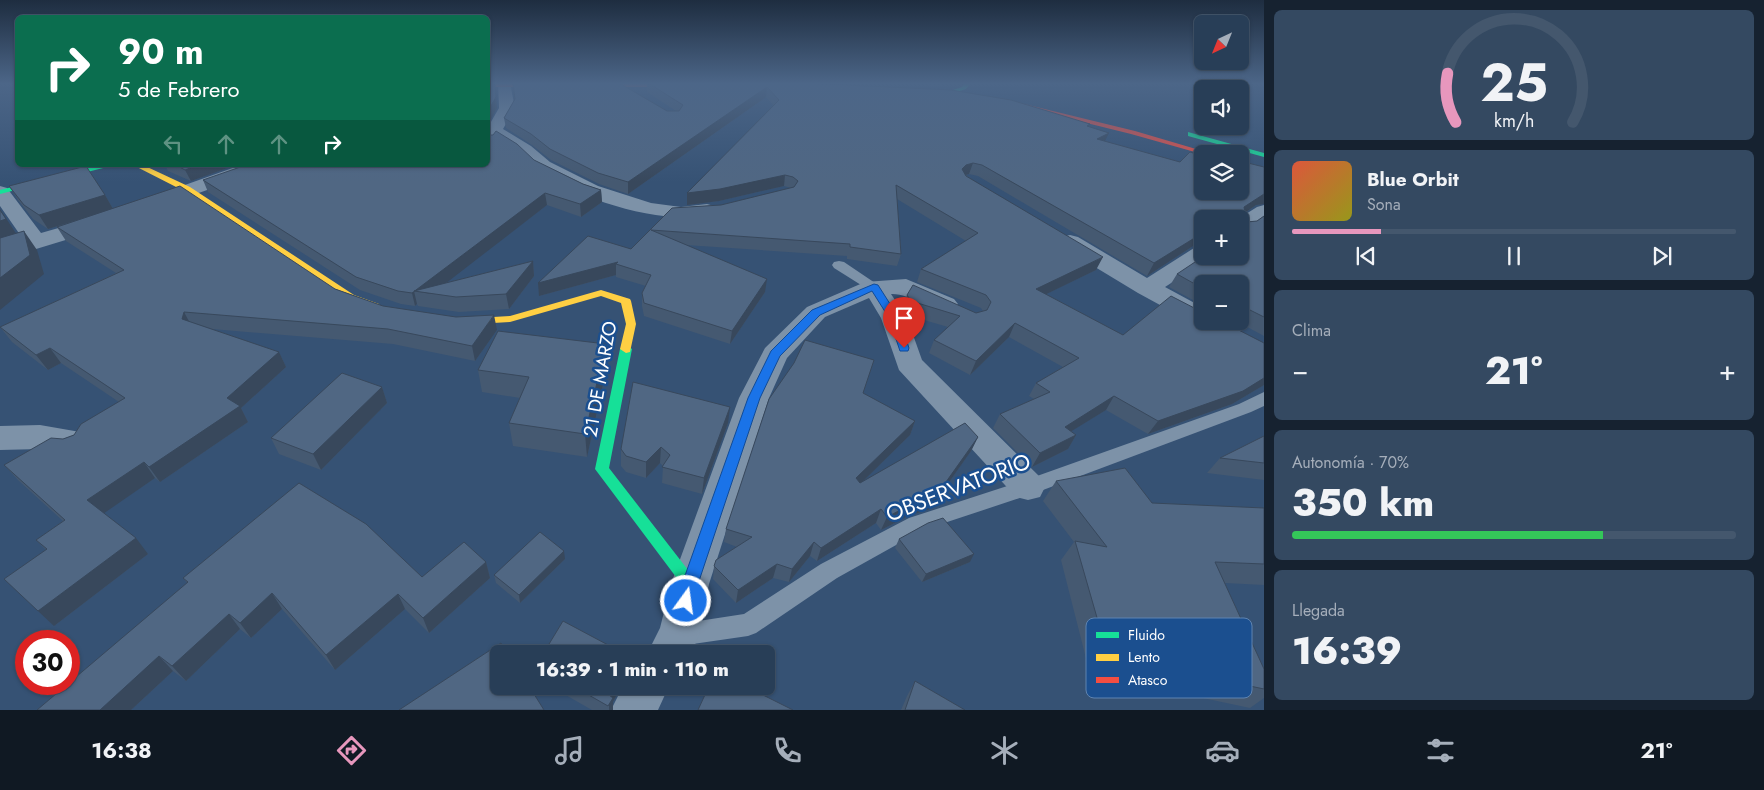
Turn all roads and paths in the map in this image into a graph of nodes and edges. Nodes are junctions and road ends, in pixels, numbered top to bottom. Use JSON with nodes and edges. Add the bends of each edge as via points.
{"nodes":[{"id":1,"x":502,"y":116,"type":"edge"},
{"id":2,"x":1069,"y":116,"type":"edge"},
{"id":3,"x":1183,"y":132,"type":"dead end"},
{"id":4,"x":491,"y":136,"type":"edge"},
{"id":5,"x":1194,"y":150,"type":"edge"},
{"id":6,"x":1264,"y":155,"type":"edge"},
{"id":7,"x":103,"y":167,"type":"edge"},
{"id":8,"x":141,"y":167,"type":"edge"},
{"id":9,"x":252,"y":167,"type":"edge"},
{"id":10,"x":187,"y":189,"type":"junction"},
{"id":11,"x":0,"y":192,"type":"edge"},
{"id":12,"x":146,"y":205,"type":"edge"},
{"id":13,"x":729,"y":207,"type":"edge"},
{"id":14,"x":1264,"y":211,"type":"edge"},
{"id":15,"x":111,"y":218,"type":"edge"},
{"id":16,"x":1249,"y":221,"type":"edge"},
{"id":17,"x":1054,"y":232,"type":"edge"},
{"id":18,"x":36,"y":242,"type":"junction"},
{"id":19,"x":0,"y":253,"type":"edge"},
{"id":20,"x":1194,"y":258,"type":"edge"},
{"id":21,"x":839,"y":265,"type":"dead end"},
{"id":22,"x":874,"y":287,"type":"junction"},
{"id":23,"x":1147,"y":288,"type":"junction"},
{"id":24,"x":388,"y":310,"type":"edge"},
{"id":25,"x":1194,"y":312,"type":"edge"},
{"id":26,"x":971,"y":316,"type":"edge"},
{"id":27,"x":450,"y":321,"type":"edge"},
{"id":28,"x":1264,"y":398,"type":"edge"},
{"id":29,"x":0,"y":438,"type":"edge"},
{"id":30,"x":75,"y":441,"type":"edge"},
{"id":31,"x":1028,"y":487,"type":"junction"},
{"id":32,"x":690,"y":584,"type":"junction"},
{"id":33,"x":674,"y":644,"type":"edge"},
{"id":34,"x":642,"y":695,"type":"edge"},
{"id":35,"x":633,"y":710,"type":"edge"}],
"edges":[{"from":1,"to":4,"type":"street"},
{"from":2,"to":5,"type":"street"},
{"from":3,"to":6,"type":"street"},
{"from":4,"to":13,"type":"street","via":[[524,150],[543,166],[591,190],[648,209],[681,213]]},
{"from":7,"to":11,"type":"street"},
{"from":8,"to":10,"type":"street"},
{"from":9,"to":10,"type":"street"},
{"from":10,"to":12,"type":"street"},
{"from":10,"to":24,"type":"street","via":[[350,297]]},
{"from":11,"to":18,"type":"street"},
{"from":14,"to":16,"type":"street"},
{"from":15,"to":18,"type":"street"},
{"from":17,"to":23,"type":"street"},
{"from":18,"to":19,"type":"street"},
{"from":20,"to":23,"type":"street"},
{"from":21,"to":22,"type":"lane"},
{"from":22,"to":26,"type":"street","via":[[906,286]]},
{"from":22,"to":31,"type":"street","via":[[894,318],[909,363]]},
{"from":22,"to":32,"type":"street","via":[[816,312],[775,354],[754,398]]},
{"from":23,"to":25,"type":"street"},
{"from":27,"to":32,"type":"street","name":"21 DE MARZO","via":[[510,319],[601,292],[626,301],[631,324],[602,468]]},
{"from":28,"to":31,"type":"lane","name":"OBSERVATORIO","via":[[1246,408]]},
{"from":29,"to":30,"type":"street","via":[[40,437]]},
{"from":31,"to":33,"type":"lane","name":"OBSERVATORIO","via":[[916,524],[829,571],[748,625]]},
{"from":32,"to":33,"type":"street"},
{"from":34,"to":35,"type":"street"}]}
